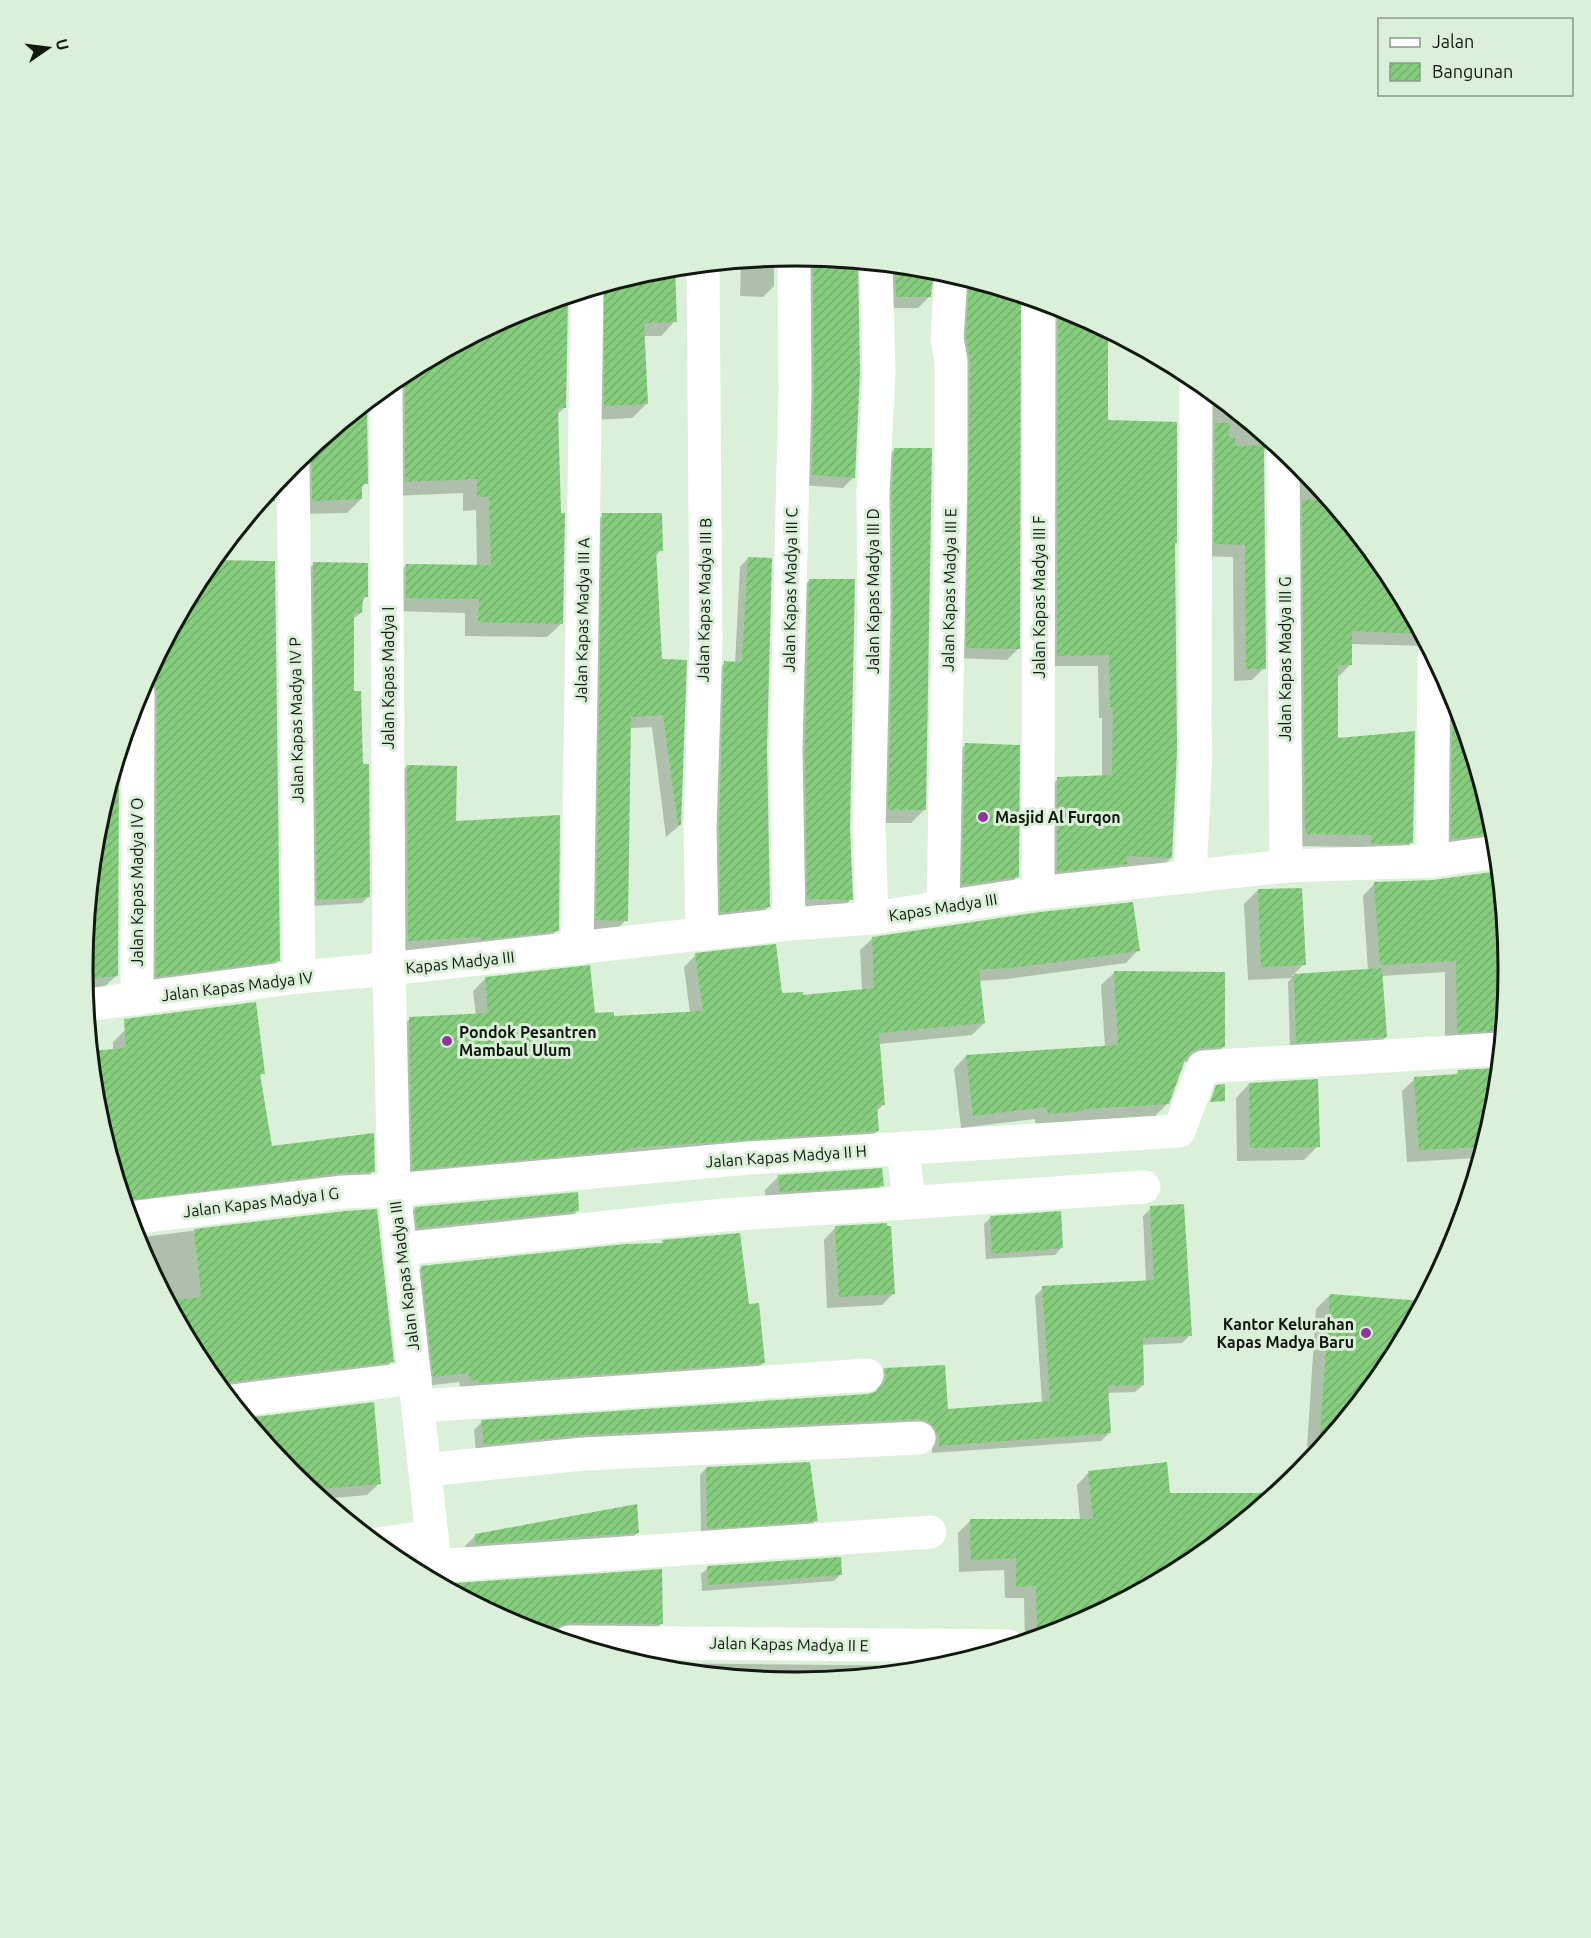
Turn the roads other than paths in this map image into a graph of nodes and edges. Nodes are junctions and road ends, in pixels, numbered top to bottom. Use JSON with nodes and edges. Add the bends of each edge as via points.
{"nodes":[{"id":1,"x":795,"y":266,"type":"edge"},
{"id":2,"x":876,"y":272,"type":"edge"},
{"id":3,"x":703,"y":273,"type":"edge"},
{"id":4,"x":950,"y":284,"type":"edge"},
{"id":5,"x":587,"y":299,"type":"edge"},
{"id":6,"x":1039,"y":311,"type":"edge"},
{"id":7,"x":1196,"y":392,"type":"edge"},
{"id":8,"x":386,"y":399,"type":"edge"},
{"id":9,"x":1283,"y":464,"type":"edge"},
{"id":10,"x":293,"y":478,"type":"edge"},
{"id":11,"x":1434,"y":675,"type":"edge"},
{"id":12,"x":138,"y":722,"type":"edge"},
{"id":13,"x":1488,"y":853,"type":"edge"},
{"id":14,"x":1432,"y":861,"type":"junction"},
{"id":15,"x":1286,"y":866,"type":"junction"},
{"id":16,"x":1190,"y":877,"type":"junction"},
{"id":17,"x":1038,"y":893,"type":"junction"},
{"id":18,"x":943,"y":906,"type":"junction"},
{"id":19,"x":872,"y":918,"type":"junction"},
{"id":20,"x":789,"y":924,"type":"junction"},
{"id":21,"x":702,"y":934,"type":"junction"},
{"id":22,"x":577,"y":949,"type":"junction"},
{"id":23,"x":389,"y":969,"type":"junction"},
{"id":24,"x":299,"y":976,"type":"junction"},
{"id":25,"x":137,"y":999,"type":"junction"},
{"id":26,"x":95,"y":1004,"type":"edge"},
{"id":27,"x":1493,"y":1049,"type":"edge"},
{"id":28,"x":903,"y":1148,"type":"junction"},
{"id":29,"x":1144,"y":1187,"type":"dead end"},
{"id":30,"x":394,"y":1190,"type":"junction"},
{"id":31,"x":909,"y":1202,"type":"junction"},
{"id":32,"x":138,"y":1217,"type":"edge"},
{"id":33,"x":401,"y":1249,"type":"junction"},
{"id":34,"x":867,"y":1375,"type":"dead end"},
{"id":35,"x":417,"y":1392,"type":"junction"},
{"id":36,"x":241,"y":1401,"type":"edge"},
{"id":37,"x":919,"y":1437,"type":"dead end"},
{"id":38,"x":425,"y":1470,"type":"junction"},
{"id":39,"x":930,"y":1532,"type":"dead end"},
{"id":40,"x":403,"y":1551,"type":"edge"},
{"id":41,"x":435,"y":1561,"type":"edge"},
{"id":42,"x":596,"y":1642,"type":"edge"},
{"id":43,"x":984,"y":1646,"type":"edge"}],
"edges":[{"from":1,"to":20,"type":"street","name":"Jalan Kapas Madya III C","via":[[786,750]]},
{"from":2,"to":19,"type":"street","name":"Jalan Kapas Madya III D","via":[[879,372],[873,494],[869,828]]},
{"from":3,"to":21,"type":"street","name":"Jalan Kapas Madya III B","via":[[706,643],[700,828]]},
{"from":4,"to":18,"type":"street","name":"Jalan Kapas Madya III E"},
{"from":5,"to":22,"type":"street","name":"Jalan Kapas Madya III A"},
{"from":6,"to":17,"type":"street","name":"Jalan Kapas Madya III F"},
{"from":7,"to":16,"type":"street","via":[[1196,751]]},
{"from":8,"to":23,"type":"street","name":"Jalan Kapas Madya I"},
{"from":9,"to":15,"type":"street","name":"Jalan Kapas Madya III G"},
{"from":10,"to":24,"type":"street","name":"Jalan Kapas Madya IV P"},
{"from":11,"to":14,"type":"street"},
{"from":12,"to":25,"type":"street","name":"Jalan Kapas Madya IV O"},
{"from":13,"to":14,"type":"street","name":"Kapas Madya III"},
{"from":14,"to":15,"type":"street","name":"Kapas Madya III"},
{"from":15,"to":16,"type":"street","name":"Kapas Madya III"},
{"from":16,"to":17,"type":"street","name":"Kapas Madya III"},
{"from":17,"to":18,"type":"street","name":"Kapas Madya III"},
{"from":18,"to":19,"type":"street","name":"Kapas Madya III"},
{"from":19,"to":20,"type":"street","name":"Kapas Madya III"},
{"from":20,"to":21,"type":"street","name":"Kapas Madya III"},
{"from":21,"to":22,"type":"street","name":"Kapas Madya III"},
{"from":22,"to":23,"type":"street","name":"Kapas Madya III"},
{"from":23,"to":24,"type":"street","name":"Jalan Kapas Madya IV"},
{"from":23,"to":30,"type":"street","name":"Jalan Kapas Madya III"},
{"from":24,"to":25,"type":"street","name":"Jalan Kapas Madya IV"},
{"from":25,"to":26,"type":"street","name":"Jalan Kapas Madya IV"},
{"from":27,"to":28,"type":"street","name":"Jalan Kapas Madya II H","via":[[1203,1067],[1179,1131]]},
{"from":28,"to":30,"type":"street","name":"Jalan Kapas Madya II H"},
{"from":28,"to":31,"type":"street"},
{"from":29,"to":31,"type":"street"},
{"from":30,"to":32,"type":"street","name":"Jalan Kapas Madya I G","via":[[343,1192]]},
{"from":30,"to":33,"type":"street","name":"Jalan Kapas Madya III"},
{"from":31,"to":33,"type":"street","via":[[723,1215]]},
{"from":33,"to":35,"type":"street","name":"Jalan Kapas Madya III"},
{"from":34,"to":35,"type":"street"},
{"from":35,"to":36,"type":"street"},
{"from":35,"to":38,"type":"street","name":"Jalan Kapas Madya III"},
{"from":37,"to":38,"type":"street","via":[[584,1454]]},
{"from":38,"to":41,"type":"street","name":"Jalan Kapas Madya III"},
{"from":39,"to":41,"type":"street"},
{"from":40,"to":41,"type":"street"},
{"from":42,"to":43,"type":"street","name":"Jalan Kapas Madya II E"}]}
